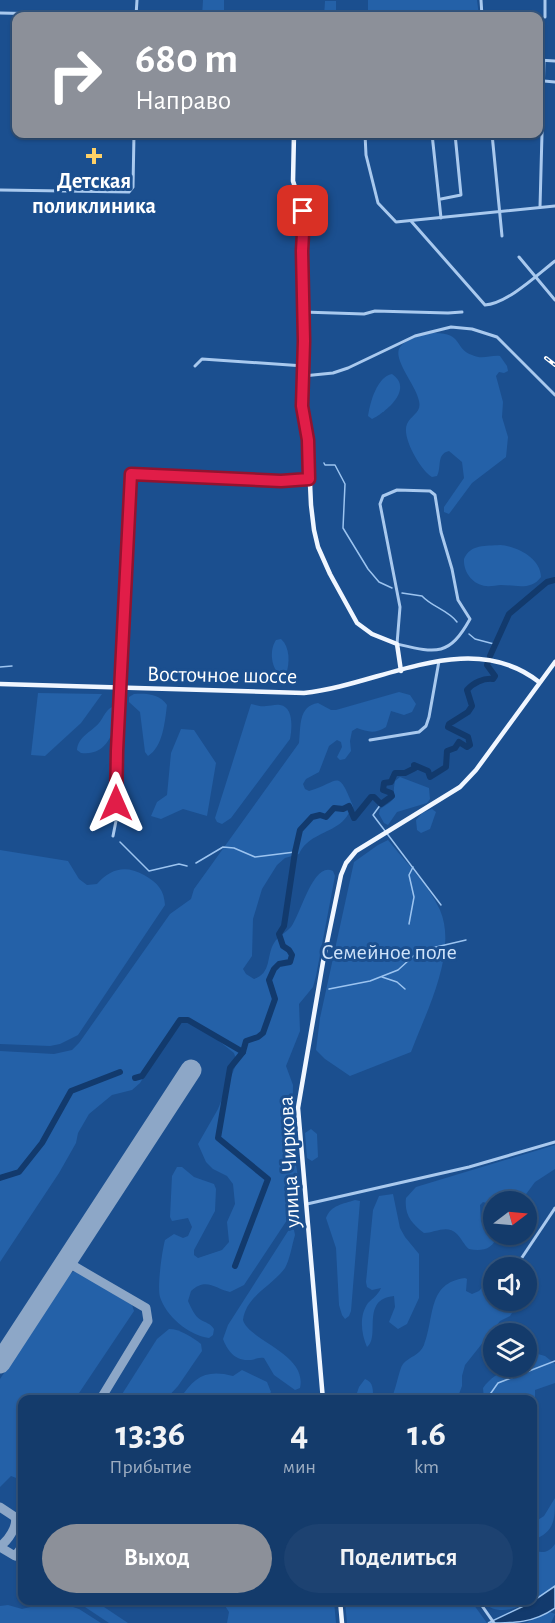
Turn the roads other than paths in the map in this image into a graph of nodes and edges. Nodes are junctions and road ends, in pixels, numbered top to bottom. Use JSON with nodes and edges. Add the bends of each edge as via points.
{"nodes":[{"id":1,"x":545,"y":0,"type":"edge"},
{"id":2,"x":545,"y":17,"type":"dead end"},
{"id":3,"x":544,"y":60,"type":"joint"},
{"id":4,"x":555,"y":60,"type":"edge"},
{"id":5,"x":544,"y":81,"type":"junction"},
{"id":6,"x":555,"y":82,"type":"edge"},
{"id":7,"x":543,"y":112,"type":"edge"},
{"id":8,"x":134,"y":138,"type":"edge"},
{"id":9,"x":294,"y":138,"type":"edge"},
{"id":10,"x":365,"y":138,"type":"edge"},
{"id":11,"x":432,"y":138,"type":"edge"},
{"id":12,"x":455,"y":138,"type":"edge"},
{"id":13,"x":492,"y":138,"type":"edge"},
{"id":14,"x":542,"y":138,"type":"edge"},
{"id":15,"x":0,"y":190,"type":"edge"},
{"id":16,"x":440,"y":199,"type":"junction"},
{"id":17,"x":555,"y":206,"type":"edge"},
{"id":18,"x":540,"y":207,"type":"junction"},
{"id":19,"x":499,"y":212,"type":"junction"},
{"id":20,"x":441,"y":219,"type":"junction"},
{"id":21,"x":411,"y":221,"type":"junction"},
{"id":22,"x":502,"y":236,"type":"dead end"},
{"id":23,"x":519,"y":257,"type":"dead end"},
{"id":24,"x":555,"y":261,"type":"edge"},
{"id":25,"x":537,"y":275,"type":"junction"},
{"id":26,"x":555,"y":300,"type":"edge"},
{"id":27,"x":302,"y":312,"type":"junction"},
{"id":28,"x":462,"y":312,"type":"dead end"},
{"id":29,"x":195,"y":366,"type":"dead end"},
{"id":30,"x":303,"y":366,"type":"junction"},
{"id":31,"x":303,"y":376,"type":"junction"},
{"id":32,"x":555,"y":396,"type":"edge"},
{"id":33,"x":309,"y":479,"type":"junction"},
{"id":34,"x":397,"y":644,"type":"junction"},
{"id":35,"x":439,"y":661,"type":"junction"},
{"id":36,"x":555,"y":662,"type":"edge"},
{"id":37,"x":400,"y":671,"type":"junction"},
{"id":38,"x":539,"y":682,"type":"junction"},
{"id":39,"x":0,"y":684,"type":"edge"},
{"id":40,"x":120,"y":688,"type":"junction"},
{"id":41,"x":369,"y":740,"type":"dead end"},
{"id":42,"x":113,"y":836,"type":"dead end"},
{"id":43,"x":555,"y":1142,"type":"edge"},
{"id":44,"x":306,"y":1204,"type":"junction"},
{"id":45,"x":555,"y":1208,"type":"edge"},
{"id":46,"x":522,"y":1257,"type":"edge"},
{"id":47,"x":323,"y":1395,"type":"edge"},
{"id":48,"x":340,"y":1605,"type":"edge"},
{"id":49,"x":482,"y":1605,"type":"edge"},
{"id":50,"x":342,"y":1623,"type":"edge"},
{"id":51,"x":494,"y":1623,"type":"edge"}],
"edges":[{"from":1,"to":2,"type":"street"},
{"from":3,"to":4,"type":"street"},
{"from":3,"to":5,"type":"street"},
{"from":5,"to":6,"type":"street"},
{"from":5,"to":7,"type":"street"},
{"from":8,"to":15,"type":"street","via":[[129,192]]},
{"from":9,"to":27,"type":"main road","via":[[293,181],[304,215]]},
{"from":10,"to":21,"type":"street","via":[[378,203],[396,222]]},
{"from":11,"to":16,"type":"street"},
{"from":12,"to":16,"type":"street","via":[[460,195]]},
{"from":13,"to":19,"type":"street"},
{"from":14,"to":18,"type":"street"},
{"from":16,"to":20,"type":"street"},
{"from":17,"to":18,"type":"street"},
{"from":18,"to":19,"type":"street"},
{"from":19,"to":20,"type":"street"},
{"from":19,"to":22,"type":"street"},
{"from":20,"to":21,"type":"street"},
{"from":21,"to":25,"type":"street","via":[[487,305],[503,300]]},
{"from":23,"to":25,"type":"street"},
{"from":24,"to":25,"type":"street"},
{"from":25,"to":26,"type":"street"},
{"from":27,"to":28,"type":"street"},
{"from":27,"to":30,"type":"main road"},
{"from":29,"to":30,"type":"street","via":[[202,359]]},
{"from":30,"to":31,"type":"main road"},
{"from":31,"to":32,"type":"street","via":[[333,373],[415,336],[451,327],[497,337]]},
{"from":31,"to":33,"type":"main road"},
{"from":33,"to":34,"type":"main road","via":[[318,547],[351,614],[364,630]]},
{"from":33,"to":40,"type":"street","via":[[131,474]]},
{"from":34,"to":34,"type":"street","via":[[400,607],[380,504],[383,496],[397,490],[430,491],[435,495],[458,600],[470,619],[446,648],[430,650]]},
{"from":34,"to":37,"type":"main road"},
{"from":35,"to":37,"type":"main road","name":"Восточное шоссе"},
{"from":35,"to":38,"type":"main road","name":"Восточное шоссе","via":[[484,658],[522,670]]},
{"from":35,"to":41,"type":"street","via":[[426,726],[419,732]]},
{"from":36,"to":38,"type":"main road","name":"улица Чиркова"},
{"from":37,"to":40,"type":"main road","name":"Восточное шоссе","via":[[304,693]]},
{"from":38,"to":44,"type":"main road","name":"улица Чиркова","via":[[460,787],[356,851],[346,862],[299,1091]]},
{"from":39,"to":40,"type":"main road","name":"Восточное шоссе"},
{"from":40,"to":42,"type":"street","via":[[117,816]]},
{"from":43,"to":44,"type":"street","via":[[469,1167]]},
{"from":44,"to":47,"type":"main road","name":"улица Чиркова"},
{"from":45,"to":46,"type":"street"},
{"from":48,"to":50,"type":"main road"},
{"from":49,"to":51,"type":"street"}]}
